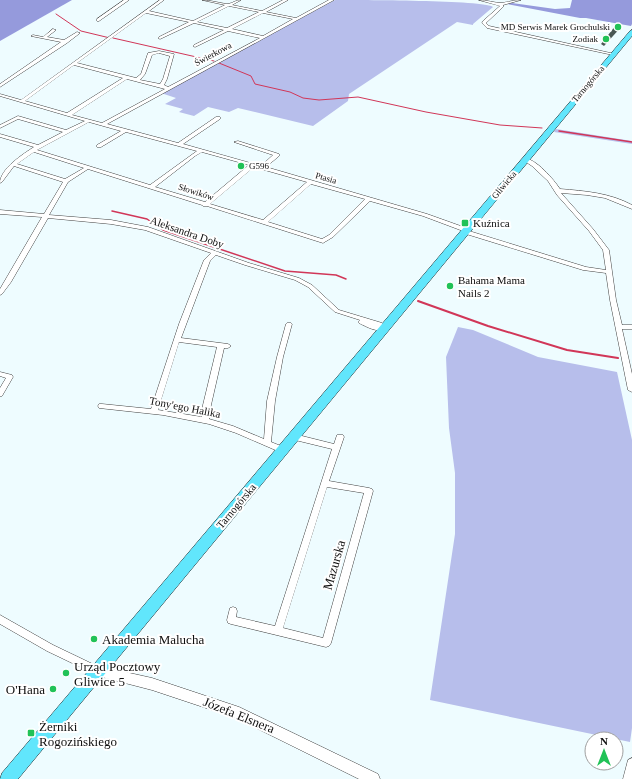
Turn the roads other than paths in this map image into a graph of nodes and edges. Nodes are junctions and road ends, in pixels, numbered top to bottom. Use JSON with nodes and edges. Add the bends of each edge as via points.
{"nodes":[{"id":1,"x":127,"y":0,"type":"edge"},
{"id":2,"x":162,"y":0,"type":"edge"},
{"id":3,"x":204,"y":0,"type":"edge"},
{"id":4,"x":239,"y":0,"type":"edge"},
{"id":5,"x":286,"y":0,"type":"edge"},
{"id":6,"x":332,"y":0,"type":"edge"},
{"id":7,"x":481,"y":0,"type":"edge"},
{"id":8,"x":519,"y":0,"type":"edge"},
{"id":9,"x":501,"y":4,"type":"junction"},
{"id":10,"x":228,"y":5,"type":"junction"},
{"id":11,"x":147,"y":12,"type":"junction"},
{"id":12,"x":262,"y":12,"type":"junction"},
{"id":13,"x":296,"y":19,"type":"junction"},
{"id":14,"x":98,"y":20,"type":"dead end"},
{"id":15,"x":193,"y":22,"type":"junction"},
{"id":16,"x":228,"y":29,"type":"junction"},
{"id":17,"x":54,"y":30,"type":"dead end"},
{"id":18,"x":632,"y":32,"type":"edge"},
{"id":19,"x":78,"y":33,"type":"dead end"},
{"id":20,"x":33,"y":36,"type":"dead end"},
{"id":21,"x":263,"y":37,"type":"junction"},
{"id":22,"x":44,"y":38,"type":"junction"},
{"id":23,"x":160,"y":38,"type":"dead end"},
{"id":24,"x":66,"y":42,"type":"junction"},
{"id":25,"x":194,"y":46,"type":"dead end"},
{"id":26,"x":614,"y":54,"type":"junction"},
{"id":27,"x":74,"y":64,"type":"junction"},
{"id":28,"x":127,"y":77,"type":"junction"},
{"id":29,"x":137,"y":80,"type":"junction"},
{"id":30,"x":0,"y":86,"type":"edge"},
{"id":31,"x":161,"y":86,"type":"junction"},
{"id":32,"x":168,"y":88,"type":"junction"},
{"id":33,"x":0,"y":95,"type":"edge"},
{"id":34,"x":22,"y":101,"type":"junction"},
{"id":35,"x":68,"y":115,"type":"junction"},
{"id":36,"x":218,"y":118,"type":"dead end"},
{"id":37,"x":90,"y":120,"type":"junction"},
{"id":38,"x":103,"y":124,"type":"junction"},
{"id":39,"x":0,"y":127,"type":"edge"},
{"id":40,"x":126,"y":130,"type":"junction"},
{"id":41,"x":68,"y":132,"type":"junction"},
{"id":42,"x":0,"y":135,"type":"edge"},
{"id":43,"x":544,"y":137,"type":"joint"},
{"id":44,"x":236,"y":142,"type":"dead end"},
{"id":45,"x":179,"y":144,"type":"junction"},
{"id":46,"x":99,"y":146,"type":"dead end"},
{"id":47,"x":35,"y":149,"type":"junction"},
{"id":48,"x":202,"y":150,"type":"junction"},
{"id":49,"x":526,"y":159,"type":"junction"},
{"id":50,"x":13,"y":164,"type":"junction"},
{"id":51,"x":253,"y":165,"type":"junction"},
{"id":52,"x":88,"y":168,"type":"junction"},
{"id":53,"x":262,"y":168,"type":"junction"},
{"id":54,"x":0,"y":181,"type":"edge"},
{"id":55,"x":66,"y":181,"type":"junction"},
{"id":56,"x":310,"y":182,"type":"junction"},
{"id":57,"x":150,"y":187,"type":"junction"},
{"id":58,"x":559,"y":191,"type":"junction"},
{"id":59,"x":368,"y":198,"type":"junction"},
{"id":60,"x":206,"y":205,"type":"junction"},
{"id":61,"x":632,"y":207,"type":"edge"},
{"id":62,"x":0,"y":212,"type":"edge"},
{"id":63,"x":45,"y":216,"type":"junction"},
{"id":64,"x":263,"y":223,"type":"junction"},
{"id":65,"x":466,"y":231,"type":"junction"},
{"id":66,"x":215,"y":252,"type":"junction"},
{"id":67,"x":609,"y":272,"type":"junction"},
{"id":68,"x":0,"y":293,"type":"edge"},
{"id":69,"x":289,"y":324,"type":"dead end"},
{"id":70,"x":619,"y":327,"type":"junction"},
{"id":71,"x":632,"y":327,"type":"edge"},
{"id":72,"x":384,"y":328,"type":"junction"},
{"id":73,"x":177,"y":340,"type":"junction"},
{"id":74,"x":0,"y":374,"type":"edge"},
{"id":75,"x":632,"y":390,"type":"edge"},
{"id":76,"x":0,"y":394,"type":"edge"},
{"id":77,"x":102,"y":406,"type":"dead end"},
{"id":78,"x":154,"y":411,"type":"junction"},
{"id":79,"x":205,"y":420,"type":"junction"},
{"id":80,"x":294,"y":436,"type":"junction"},
{"id":81,"x":340,"y":437,"type":"dead end"},
{"id":82,"x":266,"y":444,"type":"junction"},
{"id":83,"x":336,"y":446,"type":"junction"},
{"id":84,"x":283,"y":450,"type":"junction"},
{"id":85,"x":324,"y":483,"type":"junction"},
{"id":86,"x":234,"y":611,"type":"dead end"},
{"id":87,"x":0,"y":620,"type":"edge"},
{"id":88,"x":278,"y":631,"type":"junction"},
{"id":89,"x":98,"y":671,"type":"junction"},
{"id":90,"x":632,"y":763,"type":"edge"},
{"id":91,"x":8,"y":779,"type":"edge"},
{"id":92,"x":373,"y":779,"type":"edge"},
{"id":93,"x":628,"y":779,"type":"edge"}],
"edges":[{"from":1,"to":14,"type":"street"},
{"from":2,"to":11,"type":"street"},
{"from":3,"to":10,"type":"street"},
{"from":4,"to":10,"type":"street"},
{"from":5,"to":12,"type":"street"},
{"from":6,"to":13,"type":"street","name":"Świerkowa"},
{"from":7,"to":9,"type":"street"},
{"from":8,"to":9,"type":"street"},
{"from":9,"to":26,"type":"street","via":[[502,6],[485,21],[488,27]]},
{"from":10,"to":12,"type":"street"},
{"from":10,"to":15,"type":"street"},
{"from":11,"to":15,"type":"street"},
{"from":11,"to":27,"type":"street"},
{"from":12,"to":13,"type":"street"},
{"from":12,"to":16,"type":"street"},
{"from":13,"to":21,"type":"street","name":"Świerkowa"},
{"from":15,"to":16,"type":"street"},
{"from":15,"to":23,"type":"street"},
{"from":16,"to":21,"type":"street"},
{"from":16,"to":25,"type":"street"},
{"from":17,"to":22,"type":"street"},
{"from":18,"to":26,"type":"main road","name":"Tarnogórska"},
{"from":19,"to":24,"type":"street"},
{"from":20,"to":22,"type":"street"},
{"from":21,"to":32,"type":"street","name":"Świerkowa"},
{"from":22,"to":24,"type":"street"},
{"from":24,"to":30,"type":"street"},
{"from":26,"to":43,"type":"main road","name":"Tarnogórska"},
{"from":27,"to":28,"type":"street"},
{"from":27,"to":34,"type":"street"},
{"from":28,"to":29,"type":"street"},
{"from":28,"to":35,"type":"street"},
{"from":29,"to":31,"type":"street"},
{"from":29,"to":31,"type":"street","via":[[143,74],[150,54],[159,52],[172,55]]},
{"from":31,"to":32,"type":"street"},
{"from":32,"to":38,"type":"street","name":"Świerkowa"},
{"from":33,"to":34,"type":"street","name":"Ptasia"},
{"from":34,"to":35,"type":"street","name":"Ptasia"},
{"from":35,"to":37,"type":"street","name":"Ptasia"},
{"from":36,"to":45,"type":"street"},
{"from":37,"to":38,"type":"street","name":"Ptasia"},
{"from":37,"to":41,"type":"street"},
{"from":38,"to":40,"type":"street","name":"Ptasia"},
{"from":39,"to":41,"type":"street","via":[[18,117]]},
{"from":40,"to":45,"type":"street","name":"Ptasia"},
{"from":40,"to":46,"type":"street"},
{"from":41,"to":47,"type":"street"},
{"from":42,"to":47,"type":"street","name":"Słowików"},
{"from":43,"to":49,"type":"main road","name":"Gliwicka"},
{"from":44,"to":53,"type":"street","via":[[277,155]]},
{"from":45,"to":48,"type":"street","name":"Ptasia"},
{"from":47,"to":50,"type":"street"},
{"from":47,"to":52,"type":"street","name":"Słowików"},
{"from":48,"to":51,"type":"street","name":"Ptasia"},
{"from":48,"to":57,"type":"street"},
{"from":49,"to":58,"type":"street","via":[[533,163]]},
{"from":49,"to":65,"type":"main road","name":"Gliwicka"},
{"from":50,"to":54,"type":"street"},
{"from":50,"to":55,"type":"street"},
{"from":51,"to":53,"type":"street","name":"Ptasia"},
{"from":51,"to":60,"type":"street"},
{"from":52,"to":55,"type":"street"},
{"from":52,"to":57,"type":"street","name":"Słowików"},
{"from":53,"to":56,"type":"street","name":"Ptasia"},
{"from":55,"to":63,"type":"street"},
{"from":56,"to":59,"type":"street","name":"Ptasia"},
{"from":56,"to":64,"type":"street"},
{"from":57,"to":60,"type":"street","name":"Słowików"},
{"from":58,"to":61,"type":"street","via":[[605,196]]},
{"from":58,"to":67,"type":"street","via":[[606,250]]},
{"from":59,"to":64,"type":"street","name":"Słowików","via":[[323,241]]},
{"from":59,"to":65,"type":"street","name":"Ptasia","via":[[446,222]]},
{"from":60,"to":64,"type":"street","name":"Słowików"},
{"from":62,"to":63,"type":"street","name":"Aleksandra Doby"},
{"from":63,"to":66,"type":"street","name":"Aleksandra Doby","via":[[134,226]]},
{"from":63,"to":68,"type":"street"},
{"from":65,"to":67,"type":"street","name":"Ptasia","via":[[585,269]]},
{"from":65,"to":72,"type":"main road","name":"Tarnogórska"},
{"from":66,"to":72,"type":"street","name":"Aleksandra Doby","via":[[301,281],[310,286],[330,306],[377,328]]},
{"from":66,"to":73,"type":"street","via":[[207,260]]},
{"from":67,"to":70,"type":"street"},
{"from":69,"to":82,"type":"street","via":[[271,401]]},
{"from":70,"to":71,"type":"street"},
{"from":70,"to":75,"type":"street"},
{"from":72,"to":80,"type":"main road","name":"Tarnogórska"},
{"from":73,"to":78,"type":"street"},
{"from":73,"to":79,"type":"street","via":[[224,345]]},
{"from":74,"to":76,"type":"street","via":[[10,377]]},
{"from":77,"to":78,"type":"street","name":"Tony'ego Halika"},
{"from":78,"to":79,"type":"street","name":"Tony'ego Halika"},
{"from":79,"to":82,"type":"street","name":"Tony'ego Halika"},
{"from":80,"to":83,"type":"street"},
{"from":80,"to":84,"type":"main road","name":"Tarnogórska"},
{"from":81,"to":83,"type":"street"},
{"from":82,"to":84,"type":"street","name":"Tony'ego Halika"},
{"from":83,"to":85,"type":"street"},
{"from":84,"to":89,"type":"main road","name":"Tarnogórska"},
{"from":85,"to":88,"type":"street"},
{"from":85,"to":88,"type":"street","name":"Mazurska","via":[[369,491],[326,643]]},
{"from":86,"to":88,"type":"street","name":"Mazurska","via":[[231,620]]},
{"from":87,"to":89,"type":"street"},
{"from":89,"to":91,"type":"main road","name":"Tarnogórska"},
{"from":89,"to":92,"type":"street","name":"Józefa Elsnera","via":[[152,684],[239,712]]},
{"from":90,"to":93,"type":"street"}]}
